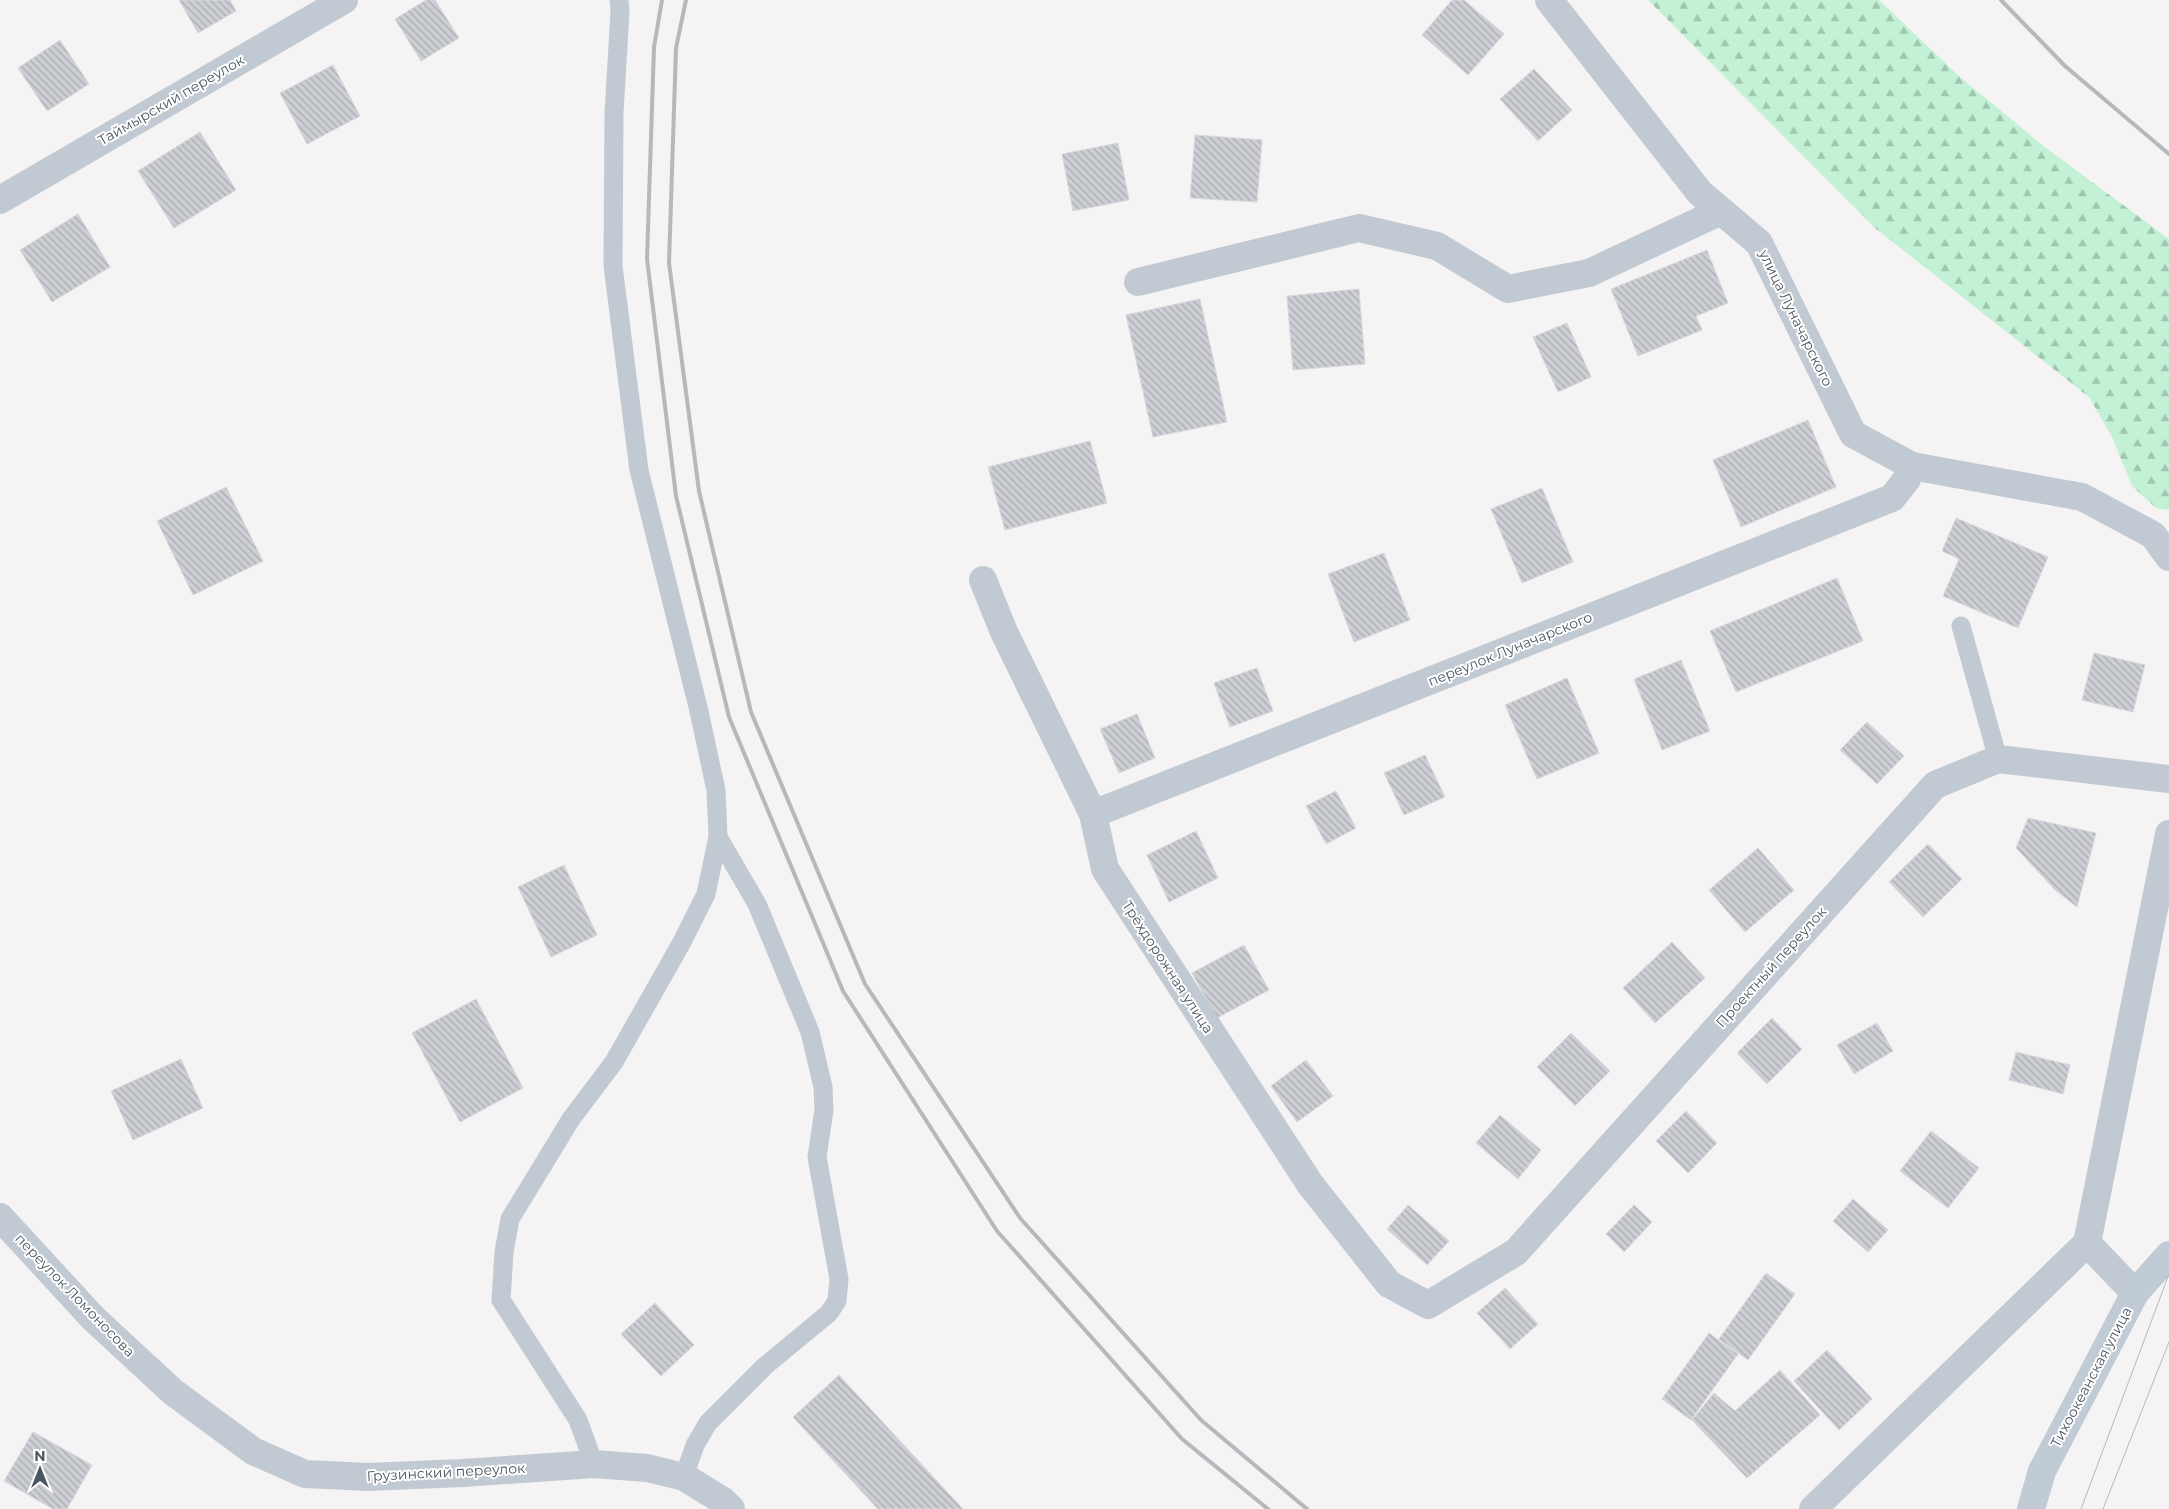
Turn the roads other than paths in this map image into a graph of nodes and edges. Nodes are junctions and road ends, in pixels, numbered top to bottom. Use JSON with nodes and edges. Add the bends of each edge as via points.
{"nodes":[{"id":1,"x":344,"y":0,"type":"edge"},
{"id":2,"x":619,"y":0,"type":"edge"},
{"id":3,"x":1549,"y":0,"type":"edge"},
{"id":4,"x":0,"y":200,"type":"edge"},
{"id":5,"x":1721,"y":211,"type":"junction"},
{"id":6,"x":1138,"y":282,"type":"dead end"},
{"id":7,"x":1912,"y":466,"type":"junction"},
{"id":8,"x":2169,"y":557,"type":"edge"},
{"id":9,"x":983,"y":580,"type":"dead end"},
{"id":10,"x":1961,"y":626,"type":"dead end"},
{"id":11,"x":1998,"y":759,"type":"junction"},
{"id":12,"x":2169,"y":779,"type":"edge"},
{"id":13,"x":1093,"y":814,"type":"junction"},
{"id":14,"x":718,"y":837,"type":"junction"},
{"id":15,"x":2169,"y":838,"type":"edge"},
{"id":16,"x":0,"y":1217,"type":"edge"},
{"id":17,"x":2087,"y":1243,"type":"junction"},
{"id":18,"x":2169,"y":1255,"type":"edge"},
{"id":19,"x":2136,"y":1292,"type":"junction"},
{"id":20,"x":1428,"y":1305,"type":"joint"},
{"id":21,"x":173,"y":1392,"type":"joint"},
{"id":22,"x":594,"y":1464,"type":"junction"},
{"id":23,"x":684,"y":1477,"type":"junction"},
{"id":24,"x":732,"y":1509,"type":"edge"},
{"id":25,"x":1813,"y":1509,"type":"edge"},
{"id":26,"x":2030,"y":1509,"type":"edge"}],
"edges":[{"from":1,"to":4,"type":"street","name":"Таймырский переулок"},
{"from":2,"to":14,"type":"lane","via":[[613,266],[639,470],[716,790]]},
{"from":3,"to":5,"type":"street","name":"улица Луначарского","via":[[1700,193]]},
{"from":5,"to":6,"type":"street","via":[[1589,272],[1508,289],[1438,246],[1359,228]]},
{"from":5,"to":7,"type":"street","name":"улица Луначарского","via":[[1759,242],[1853,434]]},
{"from":7,"to":8,"type":"street","name":"улица Луначарского","via":[[2082,497],[2153,535]]},
{"from":7,"to":13,"type":"street","name":"переулок Луначарского","via":[[1907,479],[1892,498]]},
{"from":9,"to":13,"type":"street","name":"Трёхдорожная улица","via":[[1004,632]]},
{"from":10,"to":11,"type":"lane"},
{"from":11,"to":12,"type":"street","name":"Проектный переулок"},
{"from":11,"to":20,"type":"street","name":"Проектный переулок","via":[[1935,785],[1516,1252]]},
{"from":13,"to":20,"type":"street","name":"Трёхдорожная улица","via":[[1105,869],[1310,1184],[1389,1284]]},
{"from":14,"to":22,"type":"lane","via":[[706,894],[682,942],[614,1062],[571,1119],[510,1219],[501,1300],[578,1420]]},
{"from":14,"to":23,"type":"lane","via":[[757,904],[810,1032],[823,1087],[824,1110],[817,1157],[839,1279],[837,1301],[829,1314],[765,1366],[708,1423],[695,1445]]},
{"from":15,"to":17,"type":"street"},
{"from":16,"to":21,"type":"street","name":"переулок Ломоносова","via":[[93,1318]]},
{"from":17,"to":19,"type":"street"},
{"from":17,"to":25,"type":"street"},
{"from":18,"to":19,"type":"main road","name":"Тихоокеанская улица"},
{"from":19,"to":26,"type":"main road","name":"Тихоокеанская улица","via":[[2042,1471]]},
{"from":21,"to":22,"type":"street","name":"Грузинский переулок","via":[[253,1451],[305,1474],[368,1477]]},
{"from":22,"to":23,"type":"street","name":"Грузинский переулок","via":[[647,1468]]},
{"from":23,"to":24,"type":"street","name":"Грузинский переулок"}]}
